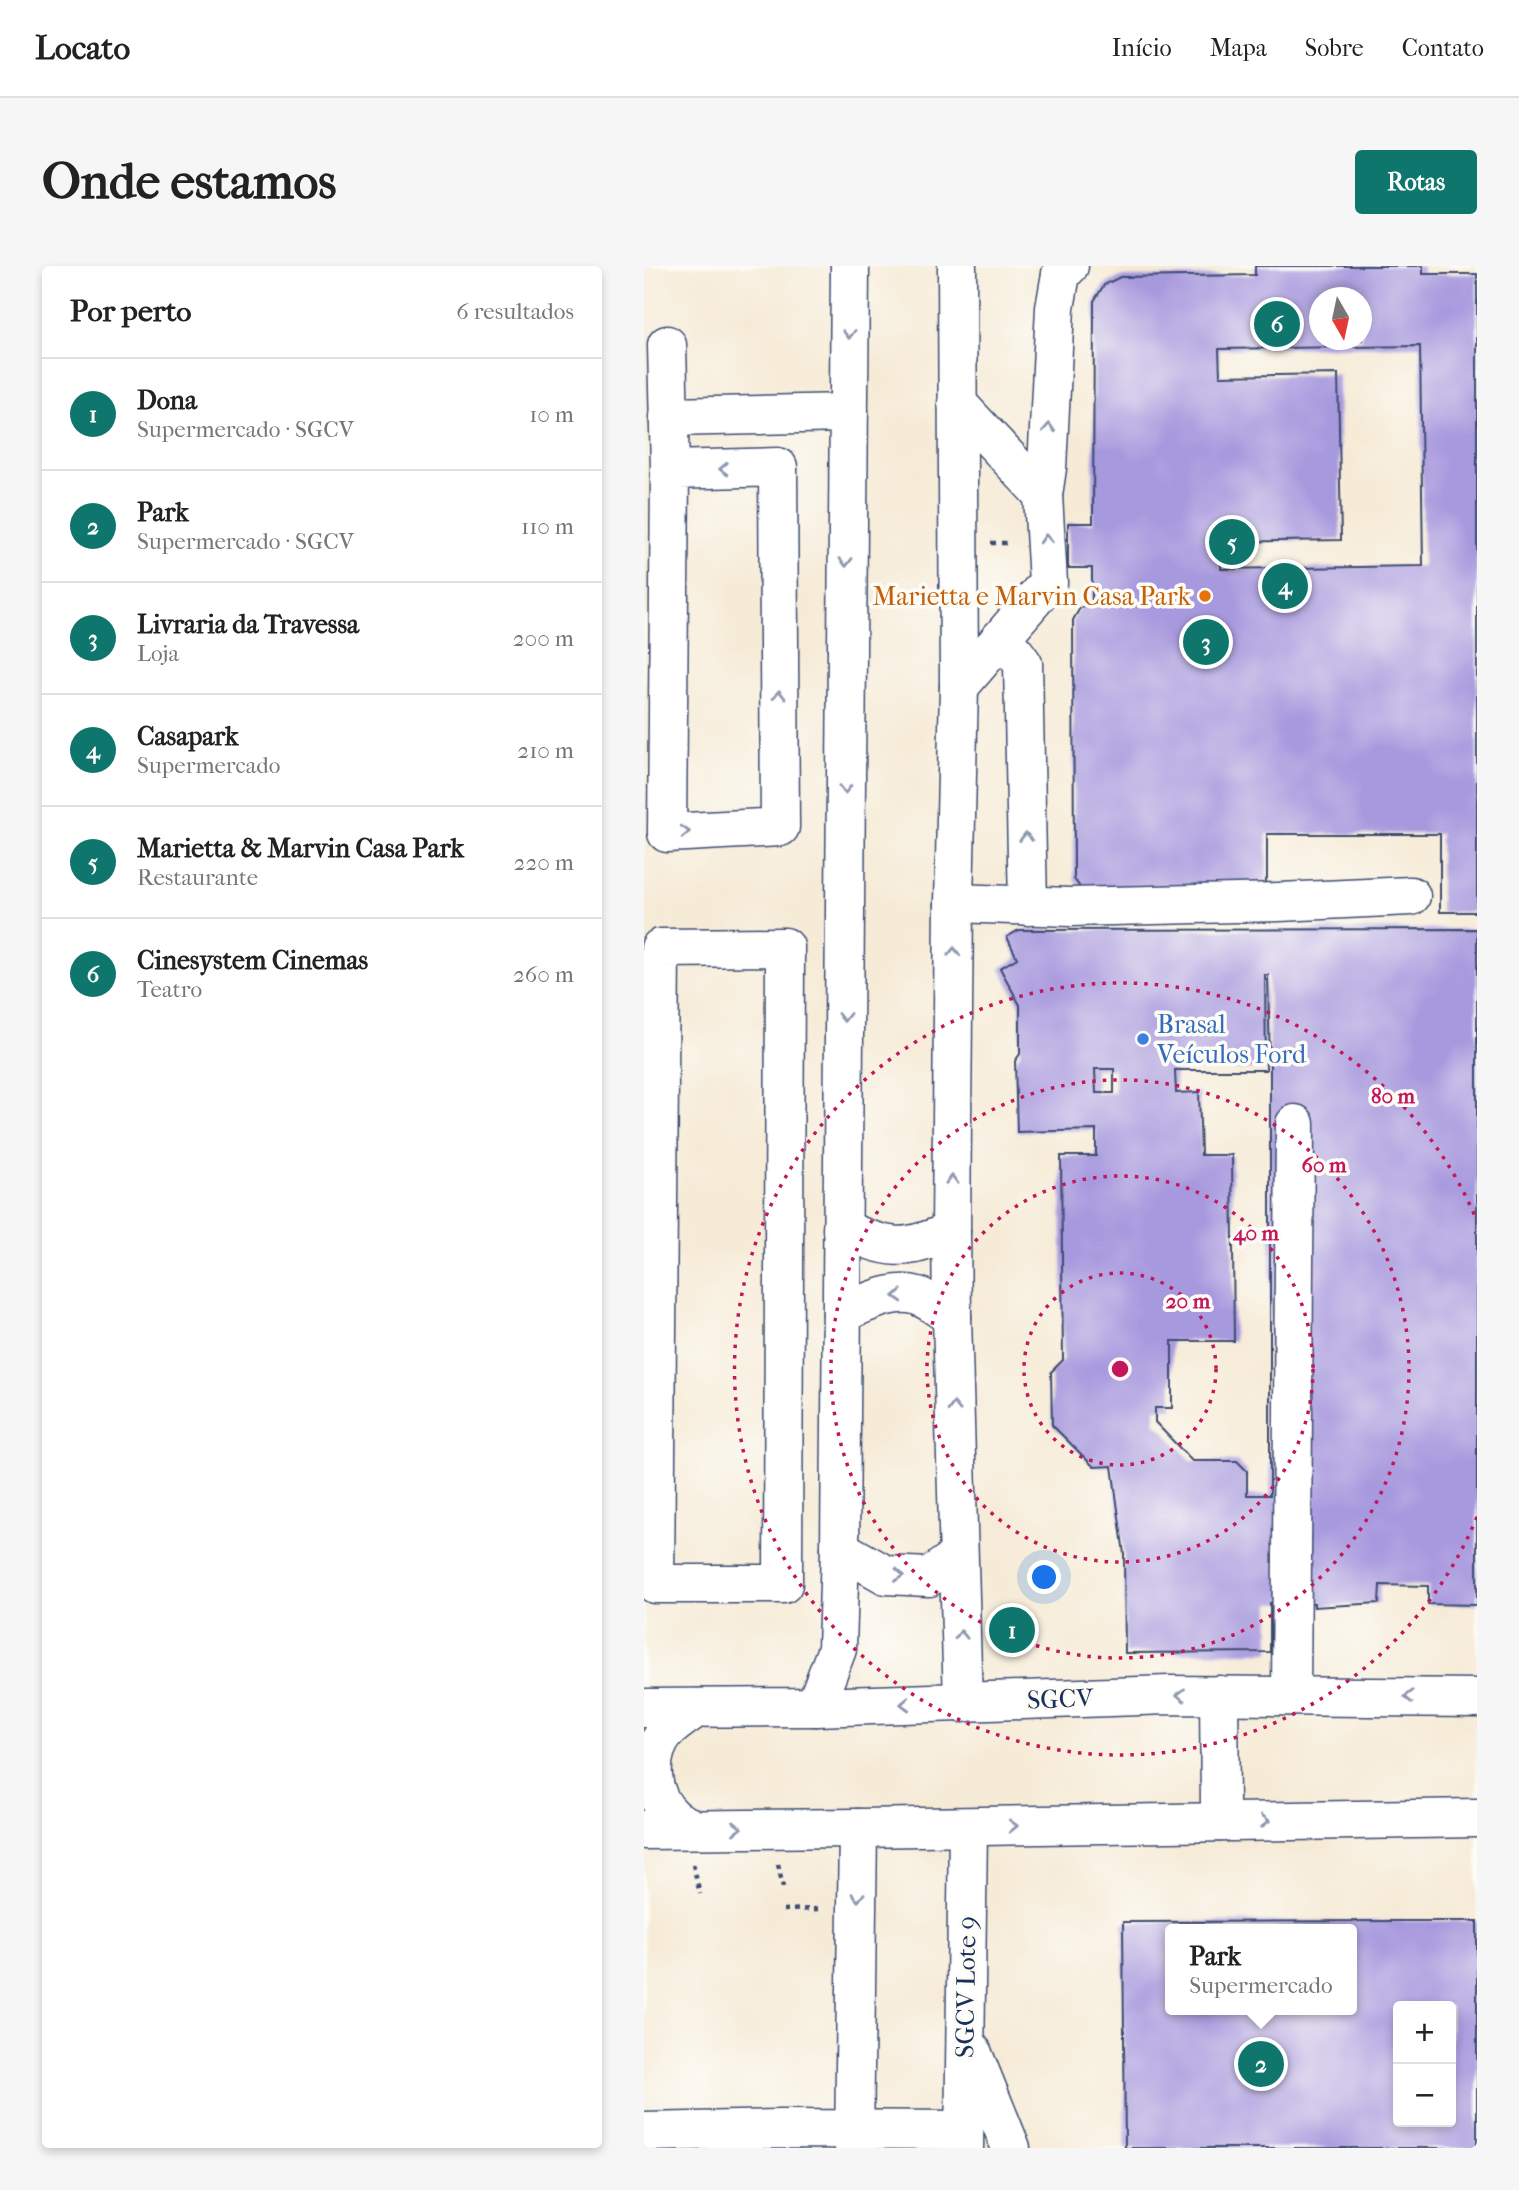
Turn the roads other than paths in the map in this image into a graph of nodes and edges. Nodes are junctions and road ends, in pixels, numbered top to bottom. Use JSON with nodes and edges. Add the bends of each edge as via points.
{"nodes":[{"id":1,"x":850,"y":266,"type":"edge"},
{"id":2,"x":957,"y":266,"type":"edge"},
{"id":3,"x":1069,"y":266,"type":"edge"},
{"id":4,"x":667,"y":345,"type":"dead end"},
{"id":5,"x":957,"y":403,"type":"junction"},
{"id":6,"x":849,"y":413,"type":"junction"},
{"id":7,"x":668,"y":417,"type":"junction"},
{"id":8,"x":670,"y":470,"type":"junction"},
{"id":9,"x":1043,"y":495,"type":"junction"},
{"id":10,"x":999,"y":640,"type":"junction"},
{"id":11,"x":959,"y":687,"type":"junction"},
{"id":12,"x":1411,"y":896,"type":"dead end"},
{"id":13,"x":954,"y":903,"type":"junction"},
{"id":14,"x":1028,"y":906,"type":"junction"},
{"id":15,"x":1295,"y":1124,"type":"dead end"},
{"id":16,"x":842,"y":1229,"type":"junction"},
{"id":17,"x":951,"y":1231,"type":"junction"},
{"id":18,"x":842,"y":1313,"type":"junction"},
{"id":19,"x":952,"y":1317,"type":"junction"},
{"id":20,"x":783,"y":1446,"type":"junction"},
{"id":21,"x":841,"y":1446,"type":"junction"},
{"id":22,"x":840,"y":1549,"type":"junction"},
{"id":23,"x":958,"y":1556,"type":"junction"},
{"id":24,"x":1219,"y":1695,"type":"junction"},
{"id":25,"x":1290,"y":1696,"type":"junction"},
{"id":26,"x":1477,"y":1698,"type":"edge"},
{"id":27,"x":963,"y":1703,"type":"junction"},
{"id":28,"x":816,"y":1707,"type":"junction"},
{"id":29,"x":644,"y":1708,"type":"edge"},
{"id":30,"x":697,"y":1708,"type":"junction"},
{"id":31,"x":1477,"y":1818,"type":"edge"},
{"id":32,"x":1219,"y":1822,"type":"junction"},
{"id":33,"x":968,"y":1827,"type":"junction"},
{"id":34,"x":692,"y":1828,"type":"junction"},
{"id":35,"x":858,"y":1829,"type":"junction"},
{"id":36,"x":644,"y":1830,"type":"edge"},
{"id":37,"x":965,"y":2033,"type":"junction"},
{"id":38,"x":644,"y":2132,"type":"edge"},
{"id":39,"x":854,"y":2139,"type":"edge"},
{"id":40,"x":964,"y":2139,"type":"edge"},
{"id":41,"x":1011,"y":2148,"type":"edge"}],
"edges":[{"from":1,"to":6,"type":"street","one_way":true},
{"from":2,"to":5,"type":"street"},
{"from":9,"to":3,"type":"street","one_way":true,"via":[[1055,308],[1061,274]]},
{"from":4,"to":7,"type":"street"},
{"from":5,"to":9,"type":"street"},
{"from":5,"to":11,"type":"street"},
{"from":6,"to":7,"type":"street"},
{"from":6,"to":16,"type":"street","one_way":true},
{"from":7,"to":8,"type":"street"},
{"from":8,"to":8,"type":"street","one_way":true,"via":[[667,833],[780,827],[778,467]]},
{"from":10,"to":9,"type":"street","one_way":true,"via":[[1048,583]]},
{"from":10,"to":11,"type":"street"},
{"from":14,"to":10,"type":"street","one_way":true,"via":[[1023,664]]},
{"from":11,"to":13,"type":"street"},
{"from":12,"to":14,"type":"street"},
{"from":13,"to":14,"type":"street"},
{"from":17,"to":13,"type":"street","one_way":true},
{"from":15,"to":25,"type":"street"},
{"from":16,"to":17,"type":"street","via":[[879,1244],[901,1247]]},
{"from":16,"to":18,"type":"street"},
{"from":17,"to":19,"type":"street"},
{"from":19,"to":18,"type":"street","one_way":true,"via":[[918,1296],[898,1294]]},
{"from":18,"to":21,"type":"street"},
{"from":23,"to":19,"type":"street","one_way":true},
{"from":20,"to":20,"type":"street","via":[[785,947],[660,948],[655,1584],[783,1584]]},
{"from":20,"to":21,"type":"street"},
{"from":21,"to":22,"type":"street"},
{"from":22,"to":23,"type":"street","one_way":true,"via":[[887,1574],[929,1577]]},
{"from":22,"to":28,"type":"street","via":[[837,1649]]},
{"from":27,"to":23,"type":"street","one_way":true},
{"from":24,"to":25,"type":"street","name":"SGCV"},
{"from":24,"to":27,"type":"street","name":"SGCV","one_way":true},
{"from":24,"to":32,"type":"street"},
{"from":26,"to":25,"type":"street","name":"SGCV","one_way":true},
{"from":27,"to":28,"type":"street","name":"SGCV","one_way":true},
{"from":28,"to":30,"type":"street","name":"SGCV"},
{"from":29,"to":30,"type":"street","name":"SGCV"},
{"from":30,"to":34,"type":"street","via":[[666,1732],[655,1753],[652,1778],[658,1797],[673,1817]]},
{"from":32,"to":31,"type":"street","one_way":true},
{"from":33,"to":32,"type":"street","one_way":true},
{"from":33,"to":35,"type":"street"},
{"from":33,"to":37,"type":"street","name":"SGCV Lote 9"},
{"from":34,"to":35,"type":"street","one_way":true},
{"from":34,"to":36,"type":"street"},
{"from":35,"to":39,"type":"street","one_way":true},
{"from":37,"to":40,"type":"street","name":"SGCV Lote 9"},
{"from":37,"to":41,"type":"street"},
{"from":38,"to":39,"type":"street","via":[[779,2129]]},
{"from":39,"to":40,"type":"street"}]}
